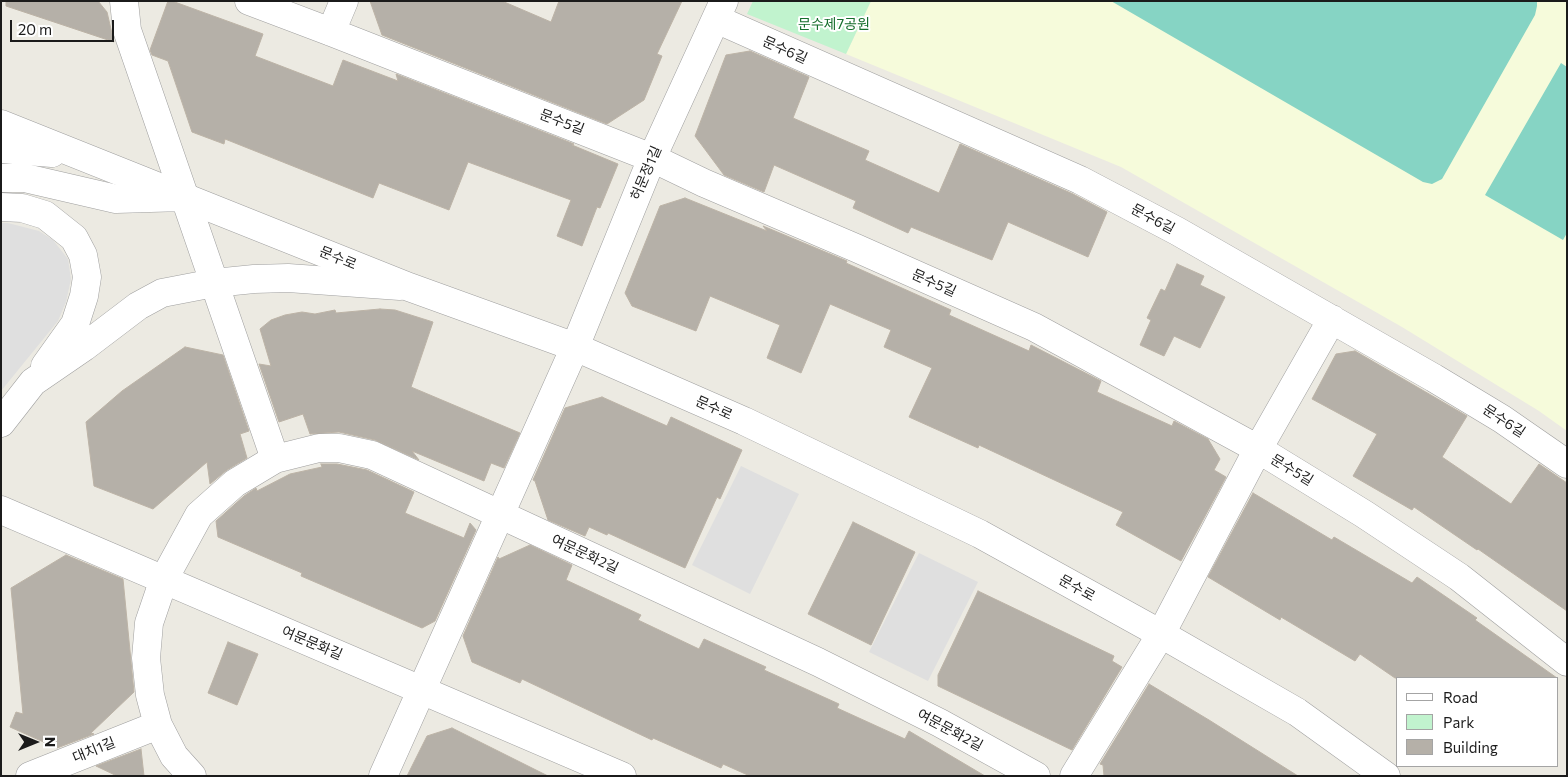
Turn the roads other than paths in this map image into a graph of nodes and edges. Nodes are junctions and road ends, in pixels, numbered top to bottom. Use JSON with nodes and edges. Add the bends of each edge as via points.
{"nodes":[{"id":1,"x":124,"y":1,"type":"edge"},
{"id":2,"x":249,"y":1,"type":"edge"},
{"id":3,"x":344,"y":1,"type":"edge"},
{"id":4,"x":720,"y":10,"type":"edge"},
{"id":5,"x":331,"y":32,"type":"junction"},
{"id":6,"x":1,"y":124,"type":"edge"},
{"id":7,"x":1,"y":149,"type":"edge"},
{"id":8,"x":76,"y":154,"type":"junction"},
{"id":9,"x":652,"y":158,"type":"junction"},
{"id":10,"x":1,"y":178,"type":"edge"},
{"id":11,"x":184,"y":197,"type":"junction"},
{"id":12,"x":1,"y":207,"type":"edge"},
{"id":13,"x":214,"y":283,"type":"junction"},
{"id":14,"x":409,"y":287,"type":"junction"},
{"id":15,"x":1332,"y":319,"type":"junction"},
{"id":16,"x":575,"y":347,"type":"junction"},
{"id":17,"x":33,"y":382,"type":"junction"},
{"id":18,"x":1,"y":423,"type":"edge"},
{"id":19,"x":1258,"y":449,"type":"junction"},
{"id":20,"x":274,"y":459,"type":"junction"},
{"id":21,"x":1567,"y":464,"type":"edge"},
{"id":22,"x":1,"y":510,"type":"edge"},
{"id":23,"x":500,"y":514,"type":"junction"},
{"id":24,"x":164,"y":579,"type":"junction"},
{"id":25,"x":1161,"y":634,"type":"junction"},
{"id":26,"x":1567,"y":662,"type":"edge"},
{"id":27,"x":422,"y":690,"type":"junction"},
{"id":28,"x":158,"y":725,"type":"junction"},
{"id":29,"x":30,"y":776,"type":"edge"},
{"id":30,"x":192,"y":776,"type":"edge"},
{"id":31,"x":383,"y":776,"type":"edge"},
{"id":32,"x":622,"y":776,"type":"edge"},
{"id":33,"x":1036,"y":776,"type":"edge"},
{"id":34,"x":1074,"y":776,"type":"edge"},
{"id":35,"x":1386,"y":776,"type":"edge"}],
"edges":[{"from":1,"to":11,"type":"street","via":[[127,30]]},
{"from":2,"to":5,"type":"street","name":"문수5길"},
{"from":3,"to":5,"type":"street"},
{"from":4,"to":9,"type":"street","name":"허문정1길"},
{"from":4,"to":15,"type":"street","name":"문수6길","via":[[1080,180]]},
{"from":5,"to":9,"type":"street","name":"문수5길"},
{"from":6,"to":8,"type":"street","name":"문수로"},
{"from":7,"to":8,"type":"street"},
{"from":8,"to":11,"type":"street","name":"문수로"},
{"from":9,"to":16,"type":"street","name":"허문정1길"},
{"from":9,"to":19,"type":"street","name":"문수5길","via":[[1034,327]]},
{"from":10,"to":11,"type":"street","via":[[25,178],[116,199]]},
{"from":11,"to":13,"type":"street"},
{"from":11,"to":14,"type":"street","name":"문수로"},
{"from":12,"to":17,"type":"street","via":[[22,208],[45,215],[74,238],[83,255],[87,277],[75,324]]},
{"from":13,"to":14,"type":"street","via":[[288,278]]},
{"from":13,"to":17,"type":"street","via":[[162,293],[138,306]]},
{"from":13,"to":20,"type":"street"},
{"from":14,"to":16,"type":"street","name":"문수로"},
{"from":15,"to":19,"type":"street"},
{"from":15,"to":21,"type":"street","name":"문수6길","via":[[1502,419]]},
{"from":16,"to":23,"type":"street","name":"허문정1길"},
{"from":16,"to":25,"type":"street","name":"문수로","via":[[744,421],[980,534]]},
{"from":17,"to":18,"type":"street"},
{"from":19,"to":25,"type":"street"},
{"from":19,"to":26,"type":"street","name":"문수5길","via":[[1459,577]]},
{"from":20,"to":23,"type":"street","name":"여문문화2길","via":[[319,448],[340,448],[372,455]]},
{"from":20,"to":24,"type":"street","name":"여문문화2길","via":[[236,483],[199,515]]},
{"from":22,"to":24,"type":"street","name":"여문문화길"},
{"from":23,"to":27,"type":"street","name":"허문정1길"},
{"from":23,"to":33,"type":"street","name":"여문문화2길","via":[[818,662]]},
{"from":24,"to":27,"type":"street","name":"여문문화길"},
{"from":24,"to":28,"type":"street","name":"여문문화2길","via":[[149,622],[146,658],[150,695]]},
{"from":25,"to":34,"type":"street"},
{"from":25,"to":35,"type":"street","name":"문수로","via":[[1297,712]]},
{"from":27,"to":31,"type":"street","name":"허문정1길"},
{"from":27,"to":32,"type":"street","name":"여문문화길"},
{"from":28,"to":29,"type":"street","name":"대치1길"},
{"from":28,"to":30,"type":"street","name":"여문문화2길","via":[[174,756]]}]}
